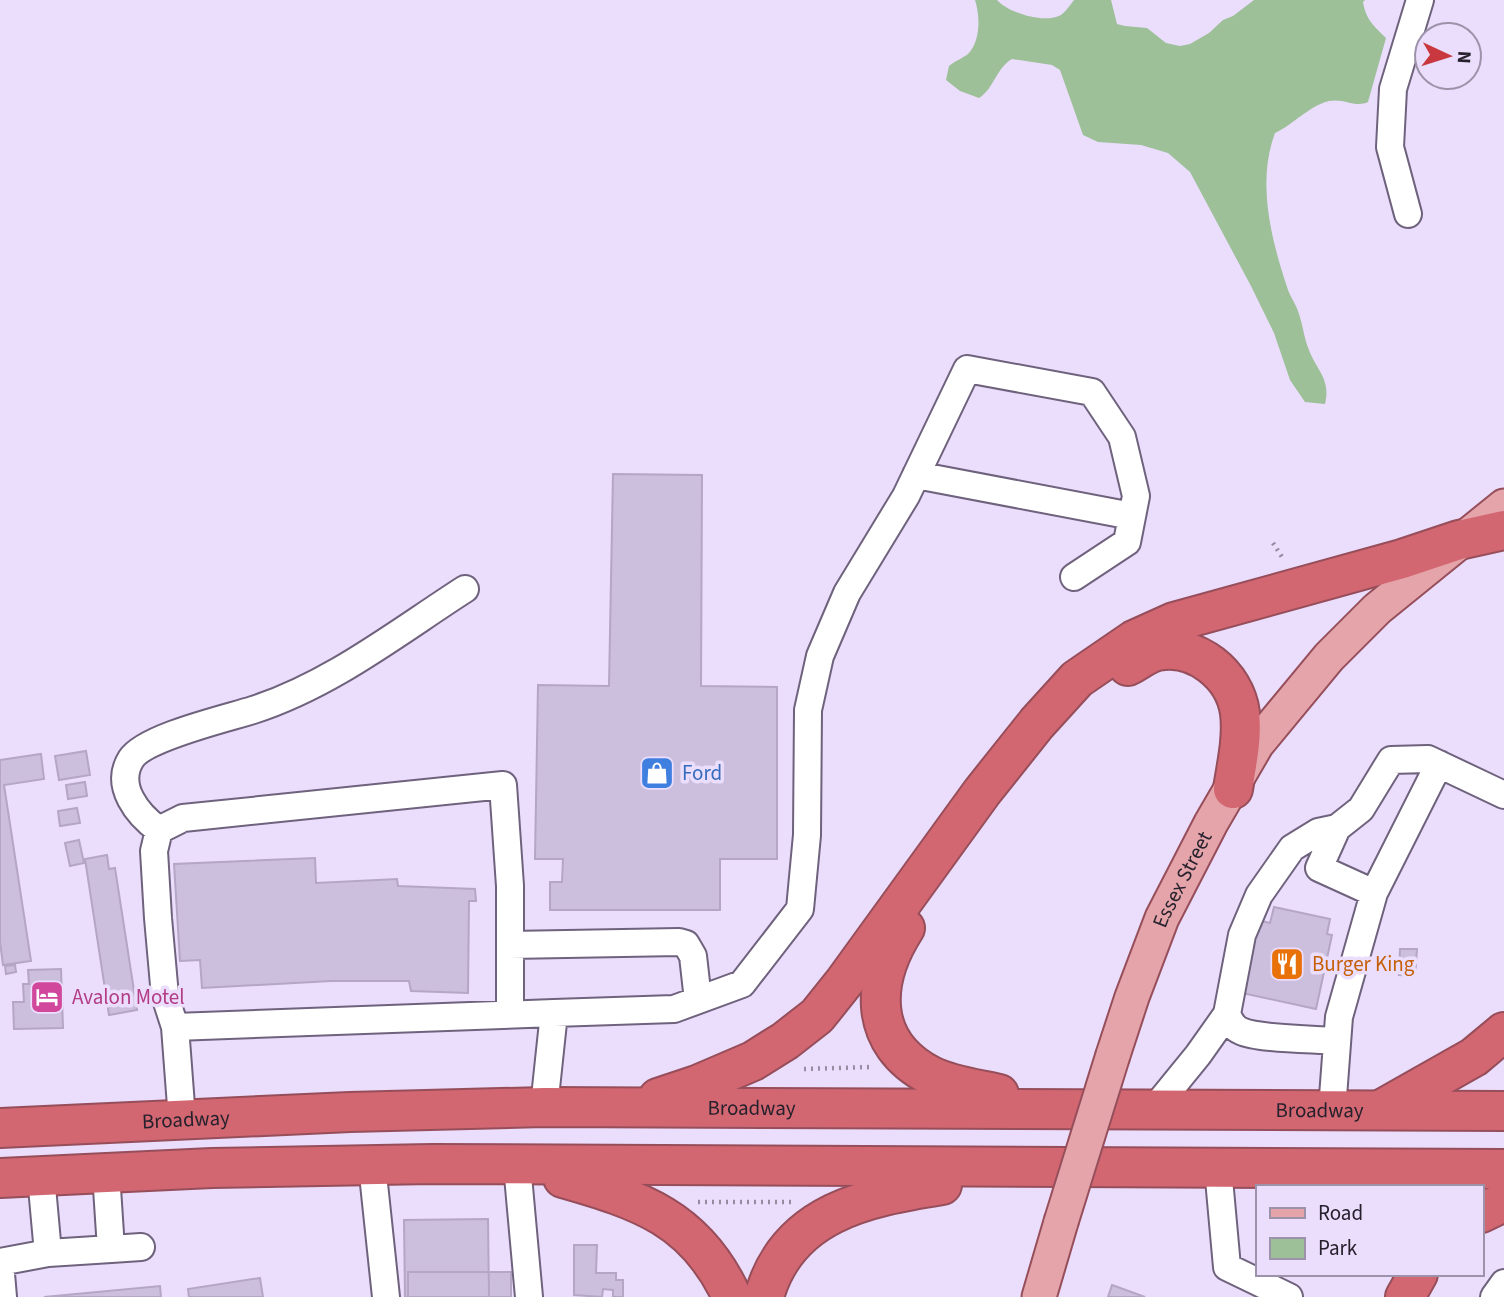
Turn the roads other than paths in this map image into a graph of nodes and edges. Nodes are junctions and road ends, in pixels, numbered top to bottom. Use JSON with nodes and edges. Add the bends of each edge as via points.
{"nodes":[{"id":1,"x":1420,"y":0,"type":"edge"},
{"id":2,"x":1408,"y":214,"type":"dead end"},
{"id":3,"x":916,"y":475,"type":"junction"},
{"id":4,"x":1504,"y":506,"type":"edge"},
{"id":5,"x":1132,"y":516,"type":"junction"},
{"id":6,"x":1504,"y":519,"type":"edge"},
{"id":7,"x":1504,"y":530,"type":"edge"},
{"id":8,"x":1459,"y":540,"type":"junction"},
{"id":9,"x":1074,"y":577,"type":"dead end"},
{"id":10,"x":465,"y":589,"type":"dead end"},
{"id":11,"x":1439,"y":764,"type":"junction"},
{"id":12,"x":1233,"y":789,"type":"junction"},
{"id":13,"x":1504,"y":795,"type":"edge"},
{"id":14,"x":1337,"y":828,"type":"junction"},
{"id":15,"x":159,"y":830,"type":"junction"},
{"id":16,"x":1374,"y":893,"type":"junction"},
{"id":17,"x":510,"y":945,"type":"junction"},
{"id":18,"x":698,"y":1000,"type":"junction"},
{"id":19,"x":554,"y":1013,"type":"junction"},
{"id":20,"x":510,"y":1014,"type":"junction"},
{"id":21,"x":1227,"y":1014,"type":"junction"},
{"id":22,"x":174,"y":1027,"type":"junction"},
{"id":23,"x":1504,"y":1032,"type":"edge"},
{"id":24,"x":1336,"y":1041,"type":"junction"},
{"id":25,"x":544,"y":1107,"type":"junction"},
{"id":26,"x":630,"y":1107,"type":"junction"},
{"id":27,"x":1154,"y":1109,"type":"junction"},
{"id":28,"x":1066,"y":1110,"type":"junction"},
{"id":29,"x":1332,"y":1110,"type":"junction"},
{"id":30,"x":1380,"y":1110,"type":"junction"},
{"id":31,"x":1504,"y":1111,"type":"edge"},
{"id":32,"x":0,"y":1119,"type":"edge"},
{"id":33,"x":182,"y":1119,"type":"junction"},
{"id":34,"x":99,"y":1122,"type":"junction"},
{"id":35,"x":0,"y":1128,"type":"edge"},
{"id":36,"x":372,"y":1165,"type":"junction"},
{"id":37,"x":517,"y":1165,"type":"junction"},
{"id":38,"x":1054,"y":1167,"type":"junction"},
{"id":39,"x":1218,"y":1168,"type":"junction"},
{"id":40,"x":1504,"y":1169,"type":"edge"},
{"id":41,"x":106,"y":1173,"type":"junction"},
{"id":42,"x":41,"y":1176,"type":"junction"},
{"id":43,"x":0,"y":1178,"type":"edge"},
{"id":44,"x":1289,"y":1185,"type":"edge"},
{"id":45,"x":1504,"y":1202,"type":"edge"},
{"id":46,"x":1483,"y":1212,"type":"edge"},
{"id":47,"x":141,"y":1247,"type":"dead end"},
{"id":48,"x":111,"y":1249,"type":"junction"},
{"id":49,"x":48,"y":1253,"type":"junction"},
{"id":50,"x":1391,"y":1276,"type":"edge"},
{"id":51,"x":1417,"y":1276,"type":"edge"},
{"id":52,"x":1504,"y":1283,"type":"edge"},
{"id":53,"x":4,"y":1297,"type":"edge"},
{"id":54,"x":386,"y":1297,"type":"edge"},
{"id":55,"x":529,"y":1297,"type":"edge"},
{"id":56,"x":732,"y":1297,"type":"edge"},
{"id":57,"x":764,"y":1297,"type":"edge"},
{"id":58,"x":1039,"y":1297,"type":"edge"},
{"id":59,"x":1289,"y":1297,"type":"edge"},
{"id":60,"x":1387,"y":1297,"type":"edge"},
{"id":61,"x":1405,"y":1297,"type":"edge"},
{"id":62,"x":1494,"y":1297,"type":"edge"}],
"edges":[{"from":1,"to":2,"type":"street","via":[[1393,89],[1391,112],[1390,147]]},
{"from":3,"to":5,"type":"street"},
{"from":3,"to":5,"type":"street","via":[[967,369],[1092,392],[1122,437],[1136,496]]},
{"from":3,"to":18,"type":"street","via":[[847,593],[820,656],[808,710],[807,835],[800,909],[742,984]]},
{"from":4,"to":8,"type":"main road","name":"Essex Street"},
{"from":5,"to":9,"type":"street","via":[[1127,542]]},
{"from":6,"to":8,"type":"main road","name":"Essex Street"},
{"from":7,"to":8,"type":"highway"},
{"from":8,"to":12,"type":"main road","name":"Essex Street","via":[[1377,609],[1329,657],[1257,744]]},
{"from":8,"to":26,"type":"highway","via":[[1174,622],[1134,640],[1077,679],[1037,723],[817,1016],[752,1061]]},
{"from":10,"to":15,"type":"street","via":[[288,697],[180,731],[138,752],[128,765],[127,788],[136,810]]},
{"from":11,"to":13,"type":"street"},
{"from":11,"to":14,"type":"street","via":[[1428,759],[1391,760],[1361,809]]},
{"from":11,"to":16,"type":"street"},
{"from":12,"to":28,"type":"highway","via":[[1241,731],[1233,688],[1220,671],[1201,658],[1156,651],[1088,689],[991,808],[893,948],[883,972],[881,1010],[886,1031],[908,1061],[941,1080]]},
{"from":12,"to":58,"type":"main road","name":"Essex Street","bridge":true,"via":[[1162,918],[1113,1055]]},
{"from":14,"to":16,"type":"street","via":[[1319,868]]},
{"from":14,"to":21,"type":"street","via":[[1318,832],[1292,848],[1259,895],[1242,935]]},
{"from":15,"to":17,"type":"street","via":[[183,818],[503,785]]},
{"from":15,"to":22,"type":"street","via":[[154,851],[158,918],[165,996]]},
{"from":16,"to":24,"type":"street"},
{"from":17,"to":18,"type":"street","via":[[686,944],[693,956]]},
{"from":17,"to":20,"type":"street"},
{"from":18,"to":19,"type":"street","via":[[674,1009]]},
{"from":19,"to":20,"type":"street"},
{"from":19,"to":25,"type":"street"},
{"from":20,"to":22,"type":"street"},
{"from":21,"to":24,"type":"street","via":[[1238,1030],[1253,1035]]},
{"from":21,"to":27,"type":"street"},
{"from":22,"to":33,"type":"street"},
{"from":23,"to":30,"type":"highway","via":[[1474,1058]]},
{"from":24,"to":29,"type":"street"},
{"from":25,"to":26,"type":"highway","name":"Broadway"},
{"from":25,"to":33,"type":"highway","name":"Broadway"},
{"from":26,"to":28,"type":"highway","name":"Broadway"},
{"from":27,"to":28,"type":"highway","name":"Broadway"},
{"from":27,"to":29,"type":"highway","name":"Broadway"},
{"from":29,"to":30,"type":"highway","name":"Broadway"},
{"from":30,"to":31,"type":"highway","name":"Broadway"},
{"from":32,"to":34,"type":"main road","name":"Broadway"},
{"from":33,"to":34,"type":"highway","name":"Broadway"},
{"from":34,"to":35,"type":"highway"},
{"from":36,"to":37,"type":"highway"},
{"from":36,"to":41,"type":"highway"},
{"from":36,"to":54,"type":"street"},
{"from":37,"to":38,"type":"highway"},
{"from":37,"to":55,"type":"street"},
{"from":37,"to":56,"type":"highway","via":[[610,1192],[662,1214],[706,1254]]},
{"from":38,"to":39,"type":"highway"},
{"from":38,"to":57,"type":"highway","via":[[891,1193],[848,1206],[799,1236],[778,1264]]},
{"from":39,"to":40,"type":"highway"},
{"from":39,"to":44,"type":"highway"},
{"from":39,"to":59,"type":"street","via":[[1227,1267]]},
{"from":41,"to":42,"type":"highway"},
{"from":41,"to":48,"type":"street"},
{"from":42,"to":43,"type":"highway"},
{"from":42,"to":49,"type":"street"},
{"from":45,"to":46,"type":"highway"},
{"from":47,"to":48,"type":"street"},
{"from":48,"to":49,"type":"street"},
{"from":49,"to":53,"type":"street","via":[[0,1262]]},
{"from":50,"to":60,"type":"highway"},
{"from":51,"to":61,"type":"highway"},
{"from":52,"to":62,"type":"street"}]}
